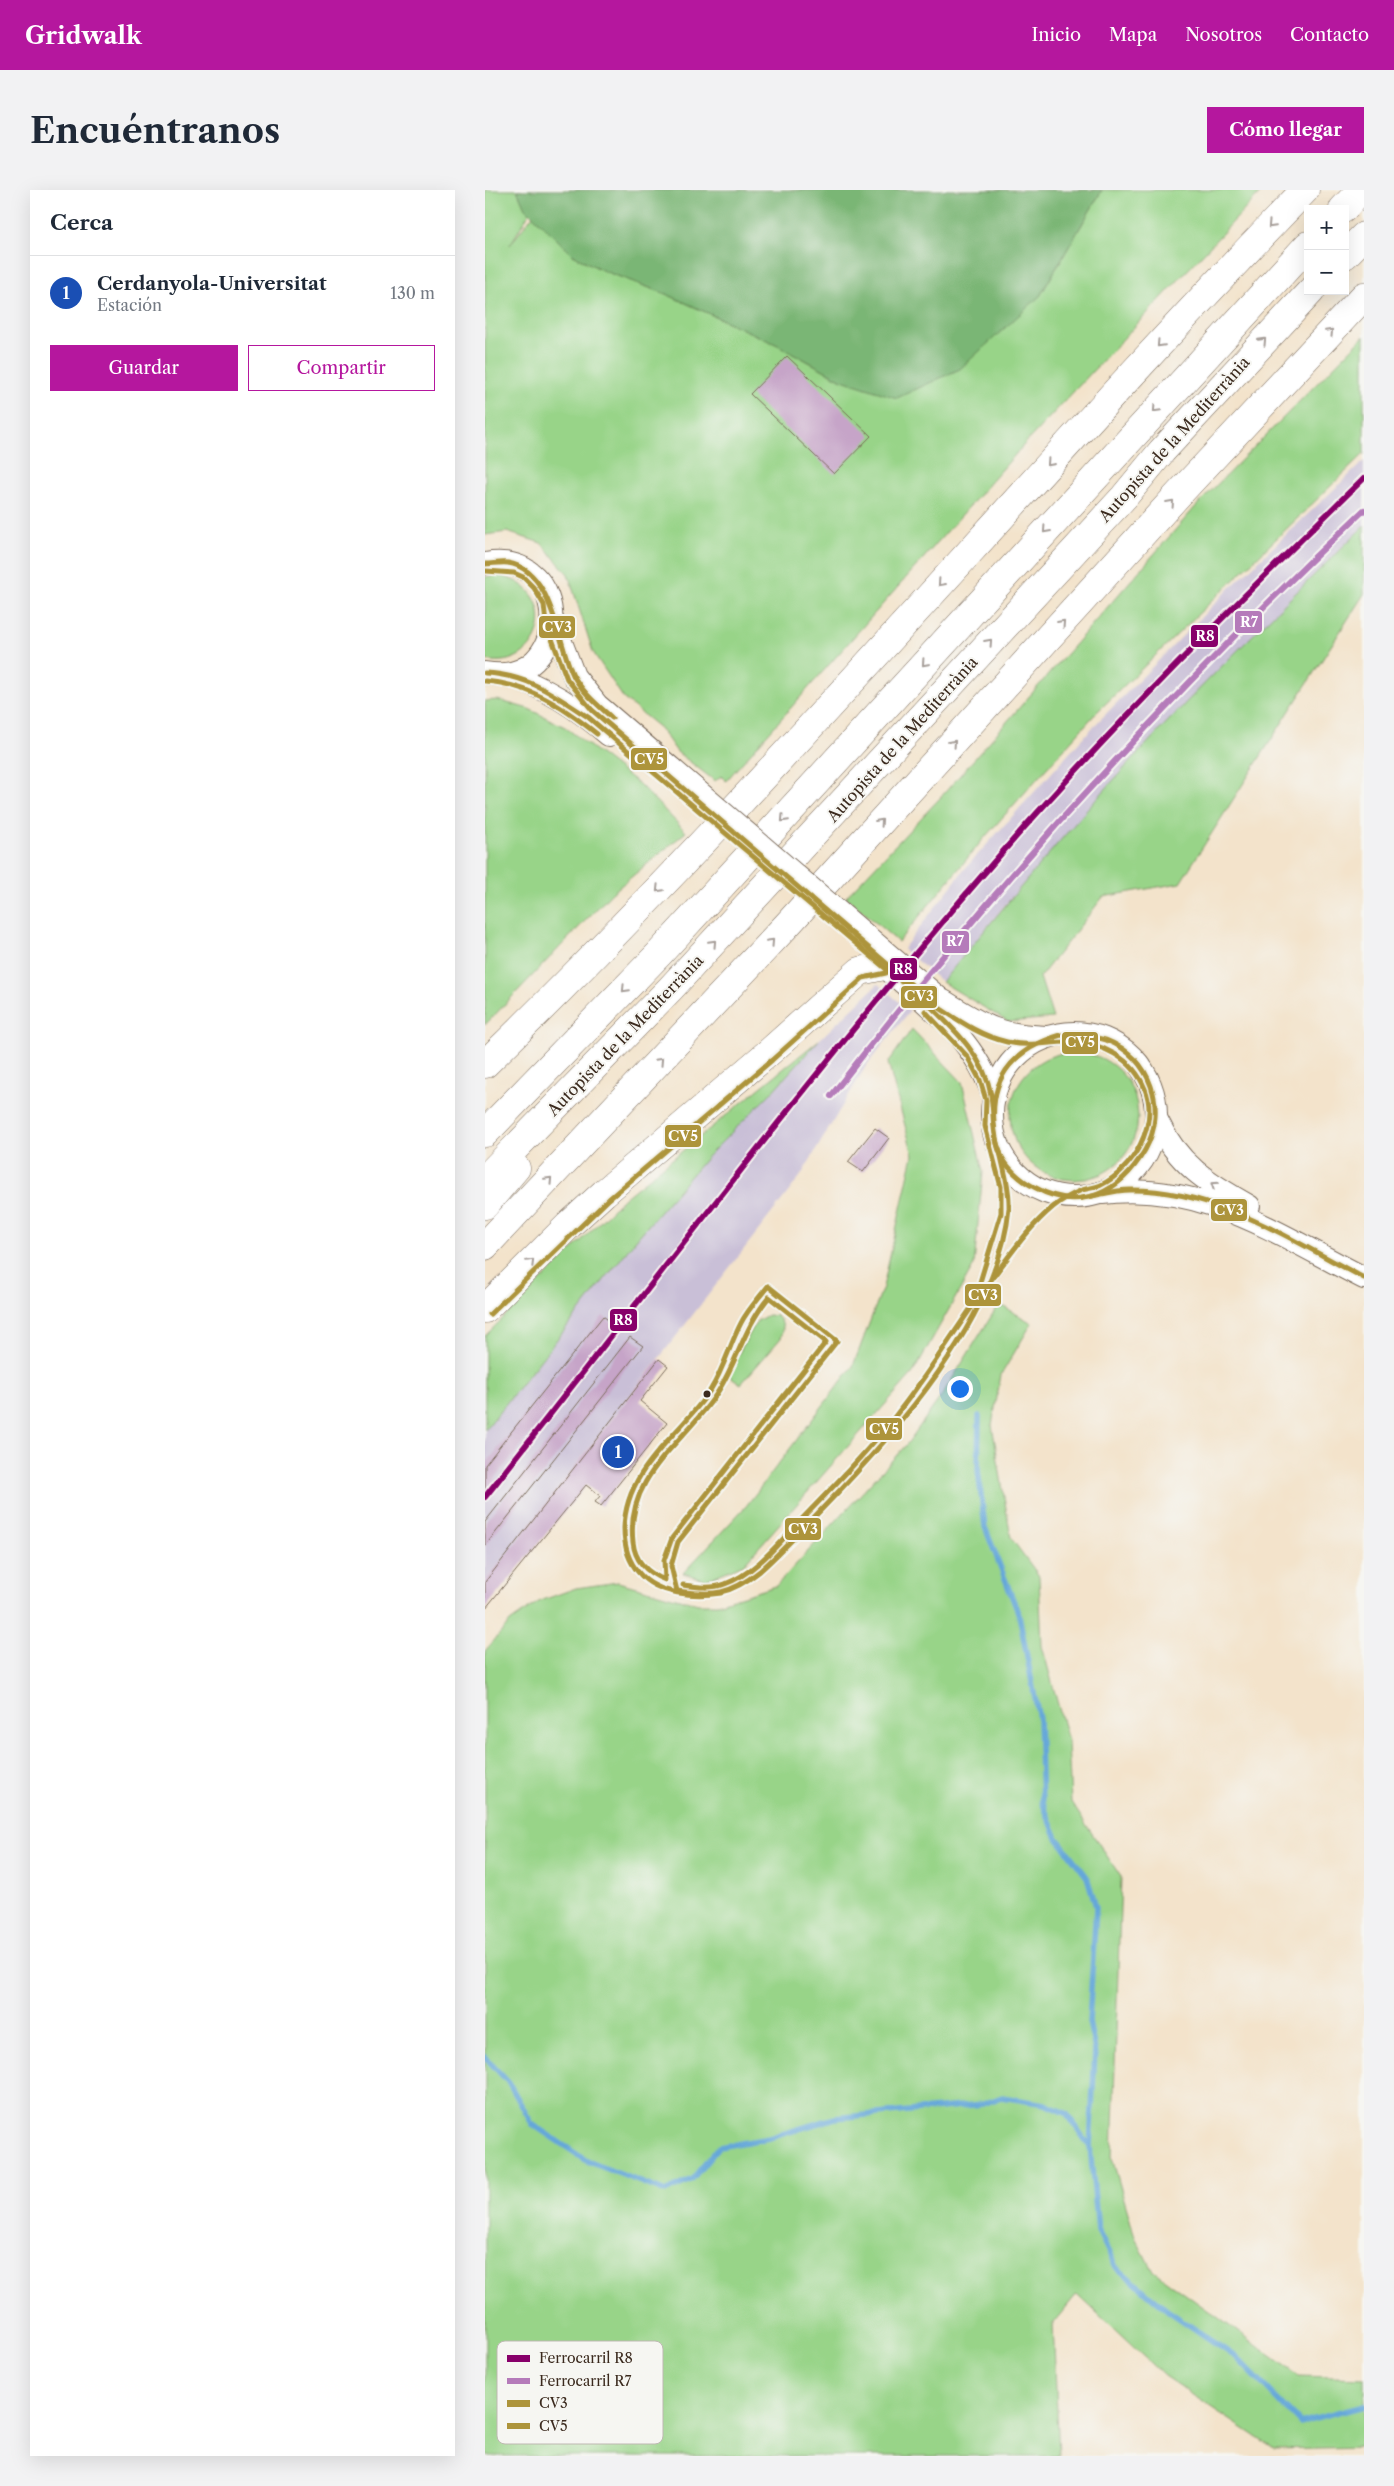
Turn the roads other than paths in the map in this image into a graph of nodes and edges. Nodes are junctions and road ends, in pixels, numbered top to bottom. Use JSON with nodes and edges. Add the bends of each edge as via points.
{"nodes":[{"id":1,"x":1305,"y":190,"type":"edge"},
{"id":2,"x":1361,"y":190,"type":"edge"},
{"id":3,"x":1347,"y":205,"type":"edge"},
{"id":4,"x":1364,"y":236,"type":"edge"},
{"id":5,"x":1304,"y":249,"type":"edge"},
{"id":6,"x":1349,"y":251,"type":"edge"},
{"id":7,"x":1307,"y":295,"type":"edge"},
{"id":8,"x":1364,"y":296,"type":"edge"},
{"id":9,"x":485,"y":564,"type":"edge"},
{"id":10,"x":553,"y":621,"type":"junction"},
{"id":11,"x":495,"y":674,"type":"edge"},
{"id":12,"x":669,"y":775,"type":"junction"},
{"id":13,"x":587,"y":965,"type":"junction"},
{"id":14,"x":884,"y":966,"type":"junction"},
{"id":15,"x":935,"y":1003,"type":"junction"},
{"id":16,"x":1047,"y":1038,"type":"junction"},
{"id":17,"x":485,"y":1046,"type":"edge"},
{"id":18,"x":605,"y":1056,"type":"junction"},
{"id":19,"x":556,"y":1060,"type":"junction"},
{"id":20,"x":485,"y":1064,"type":"edge"},
{"id":21,"x":994,"y":1099,"type":"junction"},
{"id":22,"x":485,"y":1116,"type":"edge"},
{"id":23,"x":1157,"y":1120,"type":"junction"},
{"id":24,"x":485,"y":1133,"type":"edge"},
{"id":25,"x":485,"y":1179,"type":"edge"},
{"id":26,"x":1102,"y":1193,"type":"junction"},
{"id":27,"x":485,"y":1205,"type":"edge"},
{"id":28,"x":516,"y":1215,"type":"junction"},
{"id":29,"x":485,"y":1246,"type":"edge"},
{"id":30,"x":485,"y":1252,"type":"edge"},
{"id":31,"x":1364,"y":1268,"type":"edge"},
{"id":32,"x":1364,"y":1278,"type":"edge"},
{"id":33,"x":485,"y":1309,"type":"edge"}],
"edges":[{"from":1,"to":13,"type":"highway","one_way":true},
{"from":2,"to":3,"type":"highway"},
{"from":4,"to":6,"type":"highway"},
{"from":5,"to":19,"type":"highway","name":"Autopista de la Mediterrània","one_way":true,"via":[[772,832]]},
{"from":18,"to":7,"type":"highway","name":"Autopista de la Mediterrània","one_way":true,"via":[[826,822]]},
{"from":28,"to":8,"type":"highway","one_way":true,"via":[[787,925]]},
{"from":9,"to":10,"type":"street","via":[[511,564],[532,575],[547,593]]},
{"from":10,"to":11,"type":"street","via":[[548,642],[539,656],[521,669]]},
{"from":10,"to":12,"type":"street","via":[[574,676],[597,705]]},
{"from":11,"to":12,"type":"street","via":[[537,684]]},
{"from":12,"to":14,"type":"street"},
{"from":12,"to":15,"type":"street","bridge":true},
{"from":13,"to":17,"type":"highway","via":[[545,990]]},
{"from":13,"to":20,"type":"highway"},
{"from":14,"to":15,"type":"street"},
{"from":33,"to":14,"type":"highway","one_way":true,"via":[[569,1225],[861,971]]},
{"from":15,"to":16,"type":"street","via":[[994,1031]]},
{"from":15,"to":21,"type":"street","via":[[973,1052],[987,1077]]},
{"from":16,"to":21,"type":"street","via":[[1030,1046],[1009,1065]]},
{"from":16,"to":23,"type":"street","via":[[1079,1034],[1120,1047],[1145,1073],[1153,1089]]},
{"from":18,"to":25,"type":"highway","name":"Autopista de la Mediterrània"},
{"from":18,"to":27,"type":"highway"},
{"from":19,"to":22,"type":"highway"},
{"from":19,"to":24,"type":"highway","name":"Autopista de la Mediterrània"},
{"from":21,"to":26,"type":"street","via":[[992,1125],[995,1138],[1005,1162],[1018,1177],[1053,1196],[1080,1198]]},
{"from":23,"to":26,"type":"street","via":[[1138,1160],[1128,1173]]},
{"from":31,"to":23,"type":"street","one_way":true,"via":[[1211,1184],[1175,1152]]},
{"from":26,"to":32,"type":"street","via":[[1147,1191],[1225,1208],[1251,1218]]},
{"from":28,"to":29,"type":"highway"},
{"from":28,"to":30,"type":"highway"}]}
